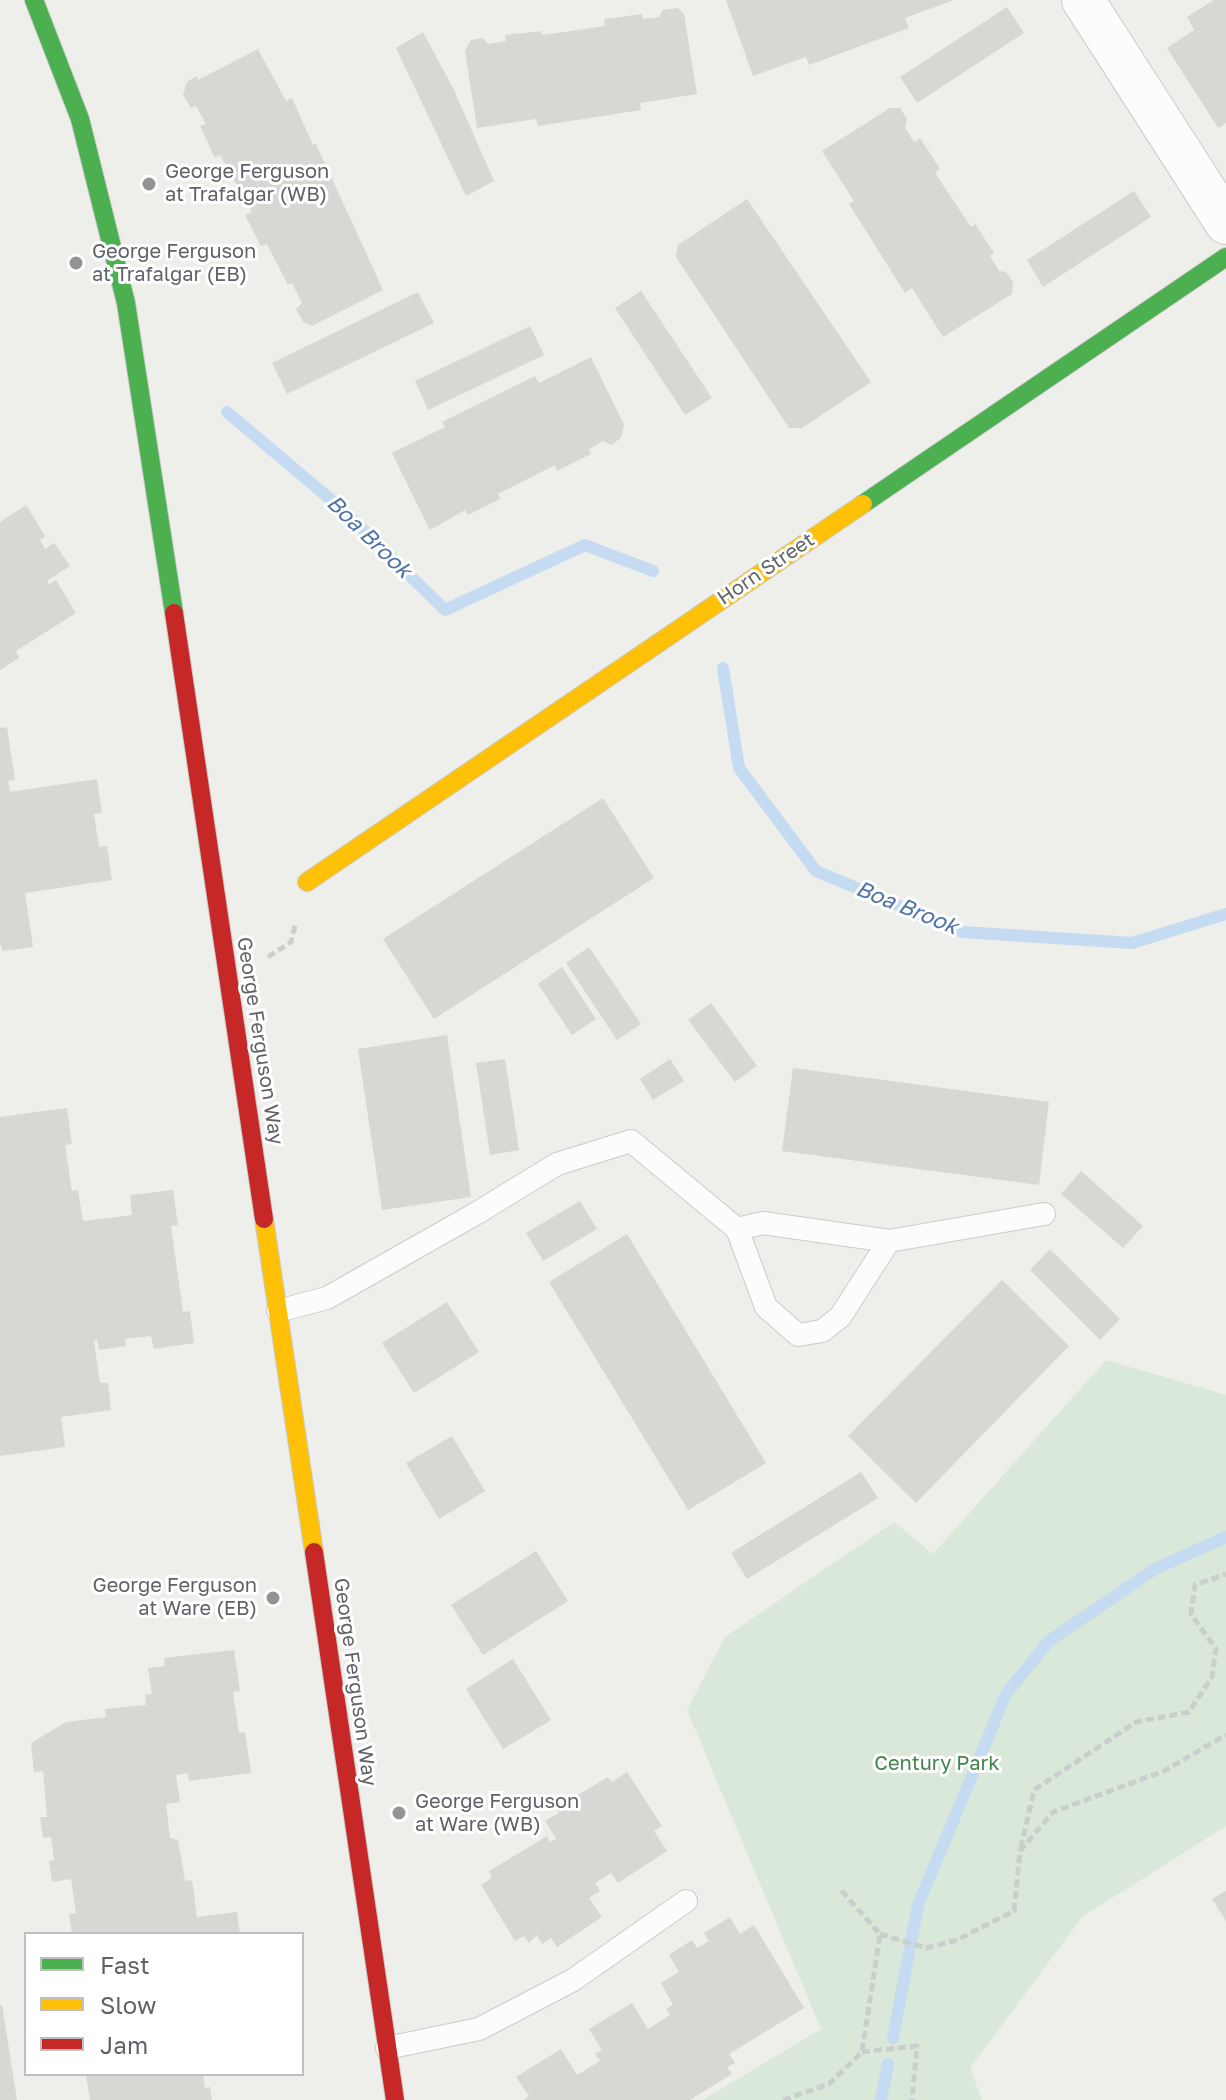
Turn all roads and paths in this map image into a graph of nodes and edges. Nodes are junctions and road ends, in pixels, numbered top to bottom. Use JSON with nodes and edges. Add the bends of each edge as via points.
{"nodes":[{"id":1,"x":34,"y":0,"type":"edge"},
{"id":2,"x":1083,"y":0,"type":"edge"},
{"id":3,"x":1226,"y":223,"type":"edge"},
{"id":4,"x":1226,"y":257,"type":"edge"},
{"id":5,"x":307,"y":882,"type":"dead end"},
{"id":6,"x":1044,"y":1214,"type":"dead end"},
{"id":7,"x":737,"y":1229,"type":"junction"},
{"id":8,"x":889,"y":1241,"type":"junction"},
{"id":9,"x":278,"y":1311,"type":"junction"},
{"id":10,"x":1226,"y":1574,"type":"edge"},
{"id":11,"x":1226,"y":1735,"type":"edge"},
{"id":12,"x":1020,"y":1851,"type":"junction"},
{"id":13,"x":840,"y":1889,"type":"dead end"},
{"id":14,"x":686,"y":1901,"type":"dead end"},
{"id":15,"x":880,"y":1934,"type":"junction"},
{"id":16,"x":387,"y":2048,"type":"junction"},
{"id":17,"x":862,"y":2052,"type":"junction"},
{"id":18,"x":395,"y":2100,"type":"edge"},
{"id":19,"x":783,"y":2100,"type":"edge"},
{"id":20,"x":912,"y":2100,"type":"edge"}],
"edges":[{"from":1,"to":9,"type":"main road","name":"George Ferguson Way","via":[[80,119],[126,303]]},
{"from":2,"to":3,"type":"street"},
{"from":4,"to":5,"type":"main road","name":"Horn Street"},
{"from":6,"to":8,"type":"lane"},
{"from":7,"to":8,"type":"lane","via":[[763,1223]]},
{"from":7,"to":8,"type":"lane","via":[[766,1307],[798,1335],[822,1331],[840,1317]]},
{"from":7,"to":9,"type":"lane","via":[[631,1141],[557,1164],[327,1298]]},
{"from":9,"to":16,"type":"main road","name":"George Ferguson Way"},
{"from":10,"to":12,"type":"path","via":[[1195,1585],[1191,1614],[1216,1649],[1212,1677],[1189,1712],[1136,1722],[1034,1790]]},
{"from":11,"to":12,"type":"path","via":[[1164,1771],[1053,1812]]},
{"from":12,"to":15,"type":"path","via":[[1014,1911],[957,1940],[926,1948]]},
{"from":13,"to":15,"type":"path"},
{"from":14,"to":16,"type":"lane","via":[[573,1980],[479,2029]]},
{"from":15,"to":17,"type":"path"},
{"from":16,"to":18,"type":"main road","name":"George Ferguson Way"},
{"from":17,"to":19,"type":"path","via":[[829,2084]]},
{"from":17,"to":20,"type":"path","via":[[917,2046]]}]}
